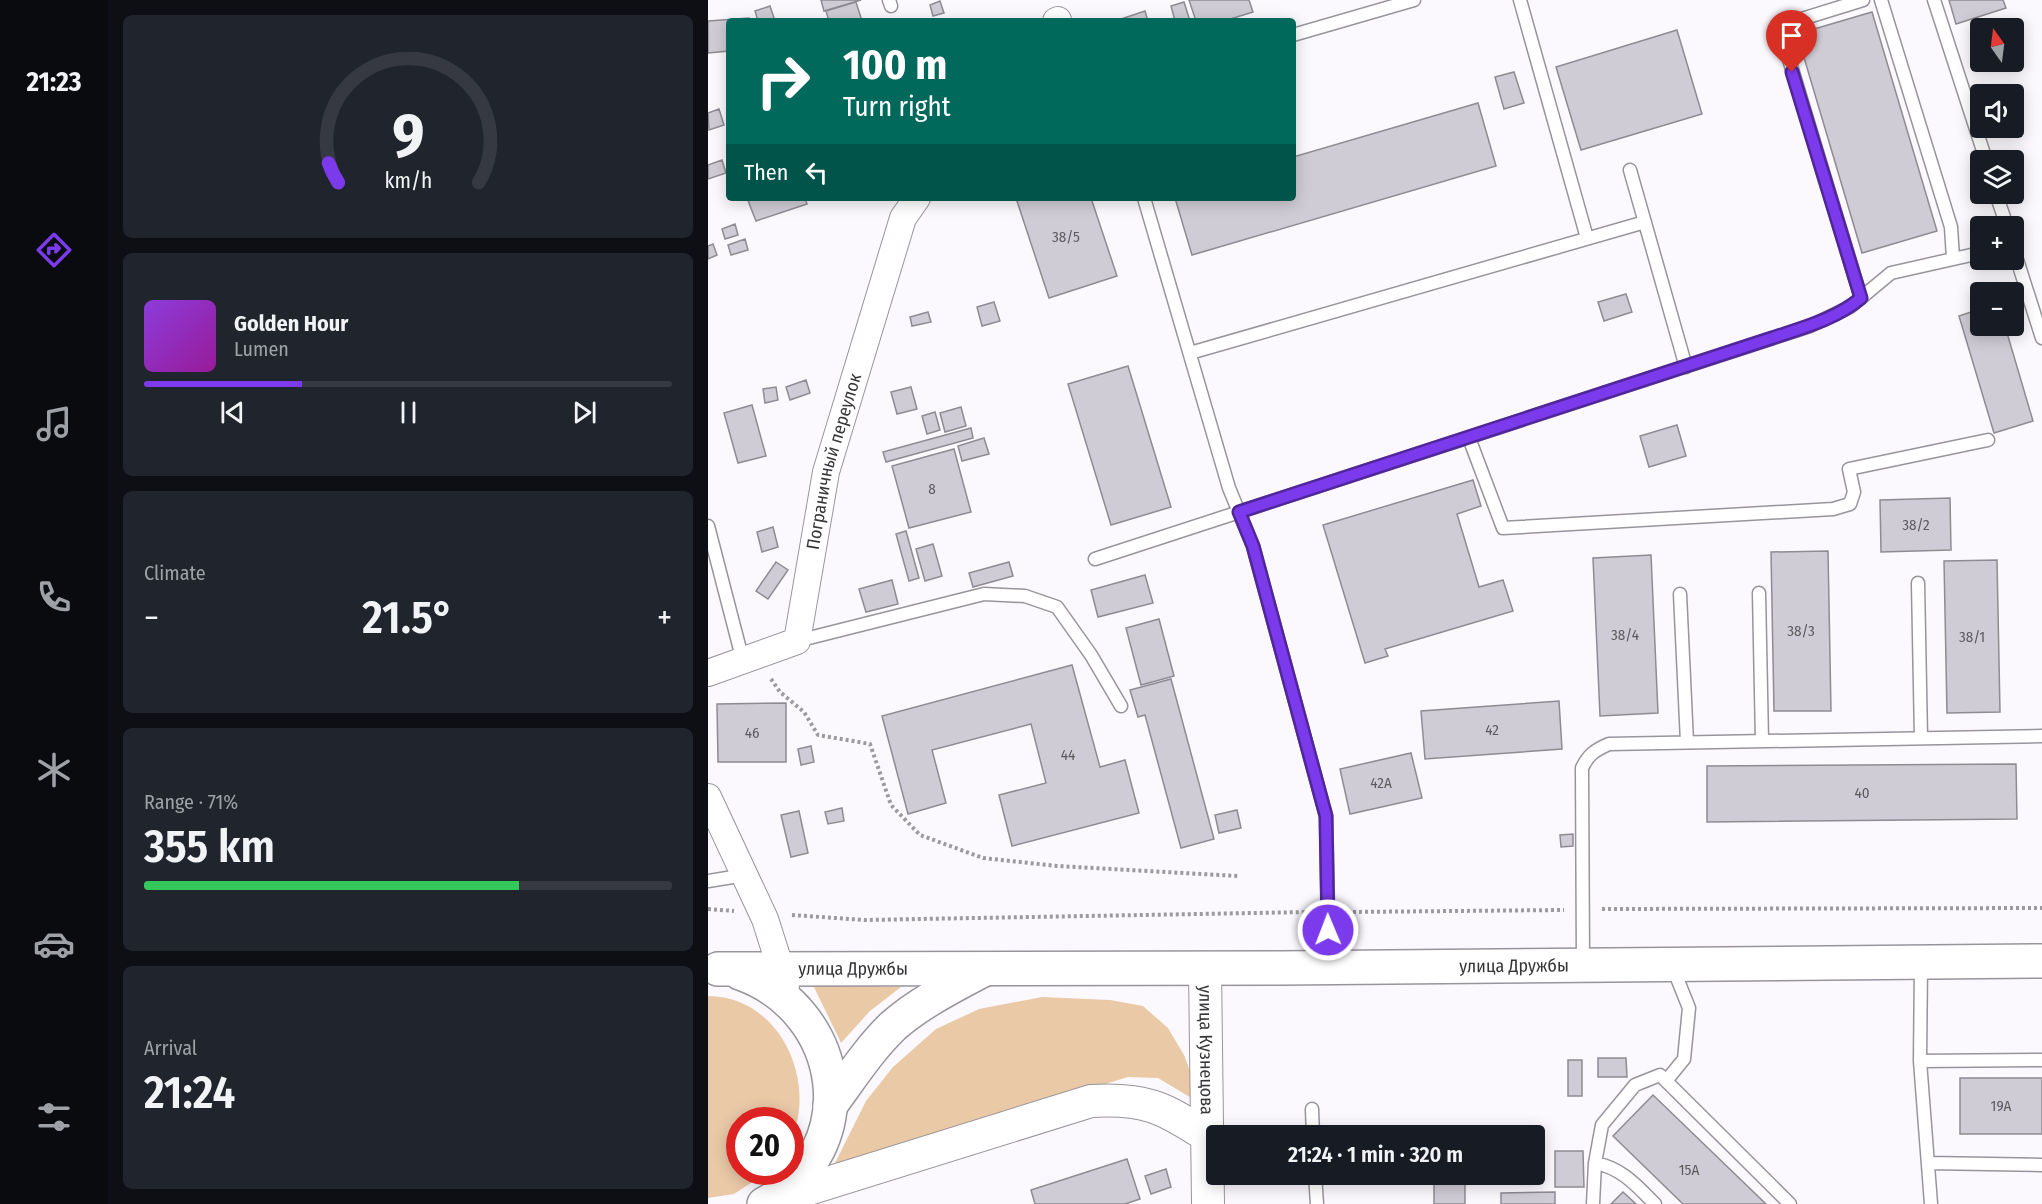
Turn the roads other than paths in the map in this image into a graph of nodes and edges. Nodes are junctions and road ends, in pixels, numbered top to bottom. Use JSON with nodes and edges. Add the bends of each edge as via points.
{"nodes":[{"id":1,"x":1414,"y":0,"type":"edge"},
{"id":2,"x":1520,"y":0,"type":"edge"},
{"id":3,"x":1863,"y":0,"type":"edge"},
{"id":4,"x":1881,"y":0,"type":"edge"},
{"id":5,"x":1934,"y":0,"type":"edge"},
{"id":6,"x":1296,"y":34,"type":"edge"},
{"id":7,"x":1983,"y":150,"type":"edge"},
{"id":8,"x":1630,"y":170,"type":"dead end"},
{"id":9,"x":915,"y":201,"type":"edge"},
{"id":10,"x":1145,"y":201,"type":"edge"},
{"id":11,"x":1645,"y":222,"type":"junction"},
{"id":12,"x":1587,"y":238,"type":"junction"},
{"id":13,"x":1970,"y":255,"type":"edge"},
{"id":14,"x":1953,"y":258,"type":"junction"},
{"id":15,"x":2020,"y":270,"type":"edge"},
{"id":16,"x":1861,"y":298,"type":"junction"},
{"id":17,"x":2042,"y":338,"type":"edge"},
{"id":18,"x":1190,"y":353,"type":"junction"},
{"id":19,"x":1686,"y":367,"type":"junction"},
{"id":20,"x":1469,"y":438,"type":"junction"},
{"id":21,"x":1988,"y":440,"type":"dead end"},
{"id":22,"x":1239,"y":512,"type":"junction"},
{"id":23,"x":708,"y":526,"type":"edge"},
{"id":24,"x":1095,"y":559,"type":"dead end"},
{"id":25,"x":1918,"y":583,"type":"dead end"},
{"id":26,"x":1759,"y":593,"type":"dead end"},
{"id":27,"x":1680,"y":594,"type":"dead end"},
{"id":28,"x":797,"y":641,"type":"junction"},
{"id":29,"x":749,"y":658,"type":"junction"},
{"id":30,"x":708,"y":673,"type":"edge"},
{"id":31,"x":1121,"y":705,"type":"dead end"},
{"id":32,"x":2042,"y":736,"type":"edge"},
{"id":33,"x":1921,"y":738,"type":"junction"},
{"id":34,"x":1762,"y":741,"type":"junction"},
{"id":35,"x":1687,"y":742,"type":"junction"},
{"id":36,"x":708,"y":797,"type":"edge"},
{"id":37,"x":745,"y":875,"type":"junction"},
{"id":38,"x":708,"y":881,"type":"edge"},
{"id":39,"x":1921,"y":961,"type":"junction"},
{"id":40,"x":2042,"y":961,"type":"edge"},
{"id":41,"x":1583,"y":964,"type":"junction"},
{"id":42,"x":1671,"y":964,"type":"junction"},
{"id":43,"x":1329,"y":966,"type":"junction"},
{"id":44,"x":988,"y":968,"type":"junction"},
{"id":45,"x":1205,"y":968,"type":"junction"},
{"id":46,"x":713,"y":969,"type":"edge"},
{"id":47,"x":780,"y":969,"type":"junction"},
{"id":48,"x":792,"y":1003,"type":"junction"},
{"id":49,"x":2042,"y":1060,"type":"edge"},
{"id":50,"x":1920,"y":1061,"type":"junction"},
{"id":51,"x":1666,"y":1081,"type":"junction"},
{"id":52,"x":830,"y":1106,"type":"junction"},
{"id":53,"x":1312,"y":1108,"type":"dead end"},
{"id":54,"x":1207,"y":1125,"type":"edge"},
{"id":55,"x":1313,"y":1125,"type":"edge"},
{"id":56,"x":1206,"y":1135,"type":"edge"},
{"id":57,"x":1595,"y":1163,"type":"junction"},
{"id":58,"x":1928,"y":1164,"type":"junction"},
{"id":59,"x":2042,"y":1165,"type":"edge"},
{"id":60,"x":1208,"y":1185,"type":"edge"},
{"id":61,"x":1316,"y":1185,"type":"edge"},
{"id":62,"x":767,"y":1202,"type":"edge"},
{"id":63,"x":1208,"y":1204,"type":"edge"},
{"id":64,"x":1317,"y":1204,"type":"edge"},
{"id":65,"x":1593,"y":1204,"type":"edge"},
{"id":66,"x":1655,"y":1204,"type":"edge"},
{"id":67,"x":1790,"y":1204,"type":"edge"},
{"id":68,"x":1931,"y":1204,"type":"edge"}],
"edges":[{"from":1,"to":6,"type":"lane"},
{"from":2,"to":12,"type":"lane"},
{"from":3,"to":16,"type":"lane","via":[[1779,26]]},
{"from":4,"to":14,"type":"lane","via":[[1951,226]]},
{"from":5,"to":7,"type":"lane"},
{"from":8,"to":11,"type":"lane"},
{"from":9,"to":28,"type":"street","name":"Пограничный переулок","via":[[903,218],[826,472]]},
{"from":10,"to":18,"type":"lane"},
{"from":11,"to":12,"type":"lane"},
{"from":11,"to":19,"type":"lane"},
{"from":12,"to":18,"type":"lane"},
{"from":13,"to":14,"type":"lane"},
{"from":14,"to":16,"type":"lane","via":[[1891,273]]},
{"from":15,"to":17,"type":"lane"},
{"from":16,"to":19,"type":"lane","via":[[1810,326]]},
{"from":18,"to":22,"type":"lane"},
{"from":19,"to":20,"type":"lane"},
{"from":20,"to":21,"type":"lane","via":[[1503,528],[1833,509],[1850,504],[1854,492],[1849,469]]},
{"from":20,"to":22,"type":"lane"},
{"from":22,"to":24,"type":"lane"},
{"from":22,"to":43,"type":"lane","via":[[1253,546],[1326,816]]},
{"from":23,"to":29,"type":"lane"},
{"from":25,"to":33,"type":"lane"},
{"from":26,"to":34,"type":"lane"},
{"from":27,"to":35,"type":"lane"},
{"from":28,"to":29,"type":"street"},
{"from":28,"to":31,"type":"lane","via":[[984,594],[1025,596],[1057,607]]},
{"from":29,"to":30,"type":"street"},
{"from":32,"to":33,"type":"lane"},
{"from":33,"to":34,"type":"lane"},
{"from":34,"to":35,"type":"lane"},
{"from":35,"to":41,"type":"lane","via":[[1609,744],[1596,749],[1582,768]]},
{"from":36,"to":37,"type":"street"},
{"from":37,"to":38,"type":"lane"},
{"from":37,"to":47,"type":"street"},
{"from":39,"to":40,"type":"main road","name":"улица Дружбы"},
{"from":39,"to":42,"type":"main road","name":"улица Дружбы"},
{"from":39,"to":50,"type":"lane"},
{"from":41,"to":42,"type":"main road","name":"улица Дружбы"},
{"from":41,"to":43,"type":"main road","name":"улица Дружбы"},
{"from":42,"to":51,"type":"lane","via":[[1689,1008],[1684,1059]]},
{"from":43,"to":45,"type":"main road","name":"улица Дружбы"},
{"from":44,"to":45,"type":"main road","name":"улица Дружбы"},
{"from":44,"to":47,"type":"main road","name":"улица Дружбы"},
{"from":44,"to":52,"type":"main road","name":"улица Дружбы","via":[[954,985],[895,1025],[875,1045]]},
{"from":45,"to":54,"type":"street","name":"улица Кузнецова"},
{"from":46,"to":47,"type":"main road","name":"улица Дружбы"},
{"from":46,"to":48,"type":"main road","via":[[738,972],[764,982]]},
{"from":47,"to":48,"type":"street"},
{"from":48,"to":52,"type":"main road","via":[[815,1031],[826,1057]]},
{"from":49,"to":50,"type":"lane"},
{"from":50,"to":58,"type":"lane"},
{"from":51,"to":57,"type":"lane","via":[[1660,1075],[1635,1085],[1602,1125]]},
{"from":51,"to":67,"type":"lane"},
{"from":52,"to":62,"type":"main road","via":[[821,1143],[811,1161],[800,1176]]},
{"from":53,"to":55,"type":"lane"},
{"from":56,"to":62,"type":"street","via":[[1150,1104],[1124,1099],[1091,1101]]},
{"from":57,"to":65,"type":"lane"},
{"from":57,"to":66,"type":"lane","via":[[1628,1176]]},
{"from":58,"to":59,"type":"lane"},
{"from":58,"to":68,"type":"lane"},
{"from":60,"to":63,"type":"street","name":"улица Кузнецова"},
{"from":61,"to":64,"type":"lane"}]}
